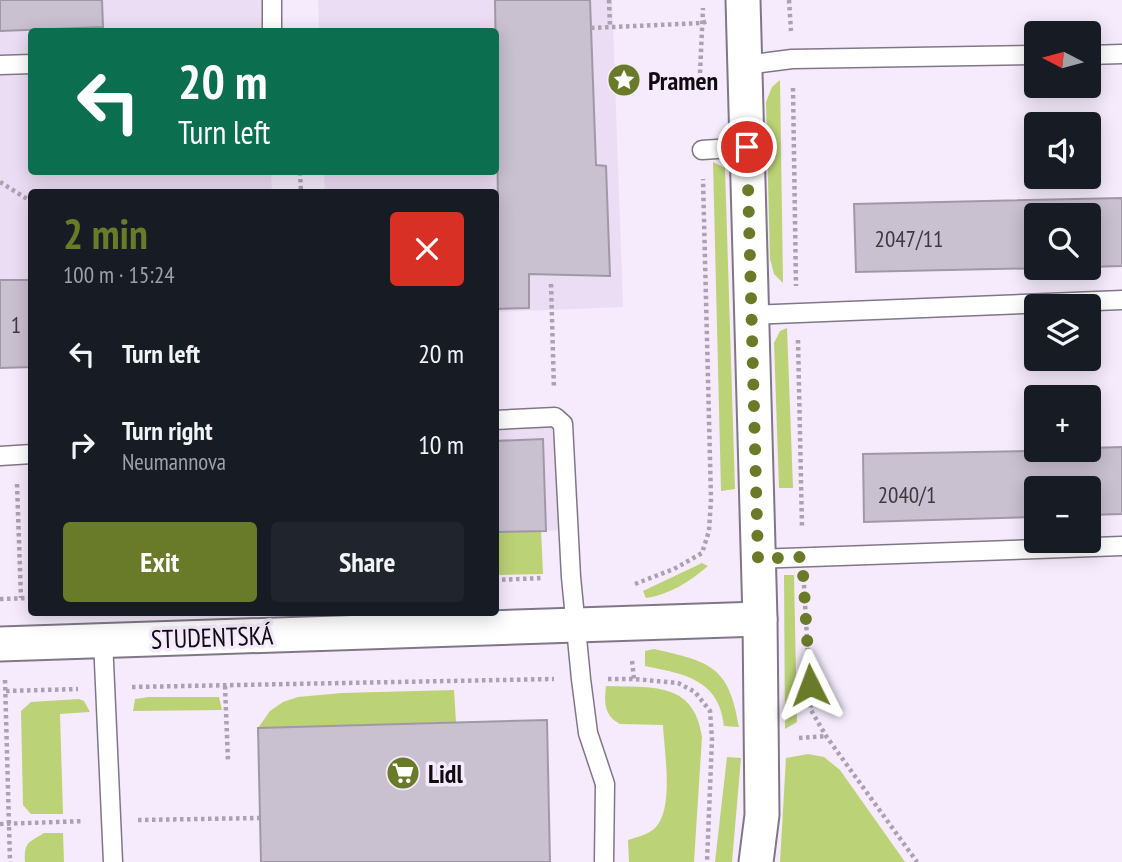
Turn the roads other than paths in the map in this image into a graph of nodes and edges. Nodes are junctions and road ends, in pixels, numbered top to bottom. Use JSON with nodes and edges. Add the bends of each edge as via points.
{"nodes":[{"id":1,"x":272,"y":0,"type":"edge"},
{"id":2,"x":743,"y":0,"type":"edge"},
{"id":3,"x":272,"y":28,"type":"edge"},
{"id":4,"x":1122,"y":54,"type":"edge"},
{"id":5,"x":1024,"y":55,"type":"edge"},
{"id":6,"x":1101,"y":55,"type":"edge"},
{"id":7,"x":28,"y":64,"type":"edge"},
{"id":8,"x":0,"y":65,"type":"edge"},
{"id":9,"x":745,"y":65,"type":"junction"},
{"id":10,"x":747,"y":147,"type":"junction"},
{"id":11,"x":702,"y":150,"type":"road end"},
{"id":12,"x":1122,"y":300,"type":"edge"},
{"id":13,"x":752,"y":315,"type":"junction"},
{"id":14,"x":499,"y":420,"type":"edge"},
{"id":15,"x":1122,"y":546,"type":"edge"},
{"id":16,"x":758,"y":559,"type":"junction"},
{"id":17,"x":760,"y":619,"type":"junction"},
{"id":18,"x":578,"y":625,"type":"junction"},
{"id":19,"x":103,"y":640,"type":"junction"},
{"id":20,"x":0,"y":645,"type":"edge"},
{"id":21,"x":113,"y":862,"type":"edge"},
{"id":22,"x":604,"y":862,"type":"edge"},
{"id":23,"x":756,"y":862,"type":"edge"}],
"edges":[{"from":1,"to":3,"type":"lane"},
{"from":2,"to":9,"type":"street"},
{"from":4,"to":6,"type":"lane"},
{"from":5,"to":9,"type":"lane","via":[[792,59]]},
{"from":7,"to":8,"type":"lane"},
{"from":9,"to":10,"type":"street"},
{"from":10,"to":11,"type":"lane"},
{"from":10,"to":13,"type":"street"},
{"from":12,"to":13,"type":"lane"},
{"from":13,"to":16,"type":"street"},
{"from":14,"to":18,"type":"lane","via":[[555,418],[563,424]]},
{"from":15,"to":16,"type":"lane"},
{"from":16,"to":17,"type":"street"},
{"from":17,"to":18,"type":"street","name":"STUDENTSKÁ"},
{"from":17,"to":23,"type":"street","via":[[762,815]]},
{"from":18,"to":19,"type":"street","name":"STUDENTSKÁ"},
{"from":18,"to":22,"type":"lane","via":[[589,733],[605,784]]},
{"from":19,"to":20,"type":"street","name":"STUDENTSKÁ"},
{"from":19,"to":21,"type":"lane"}]}
